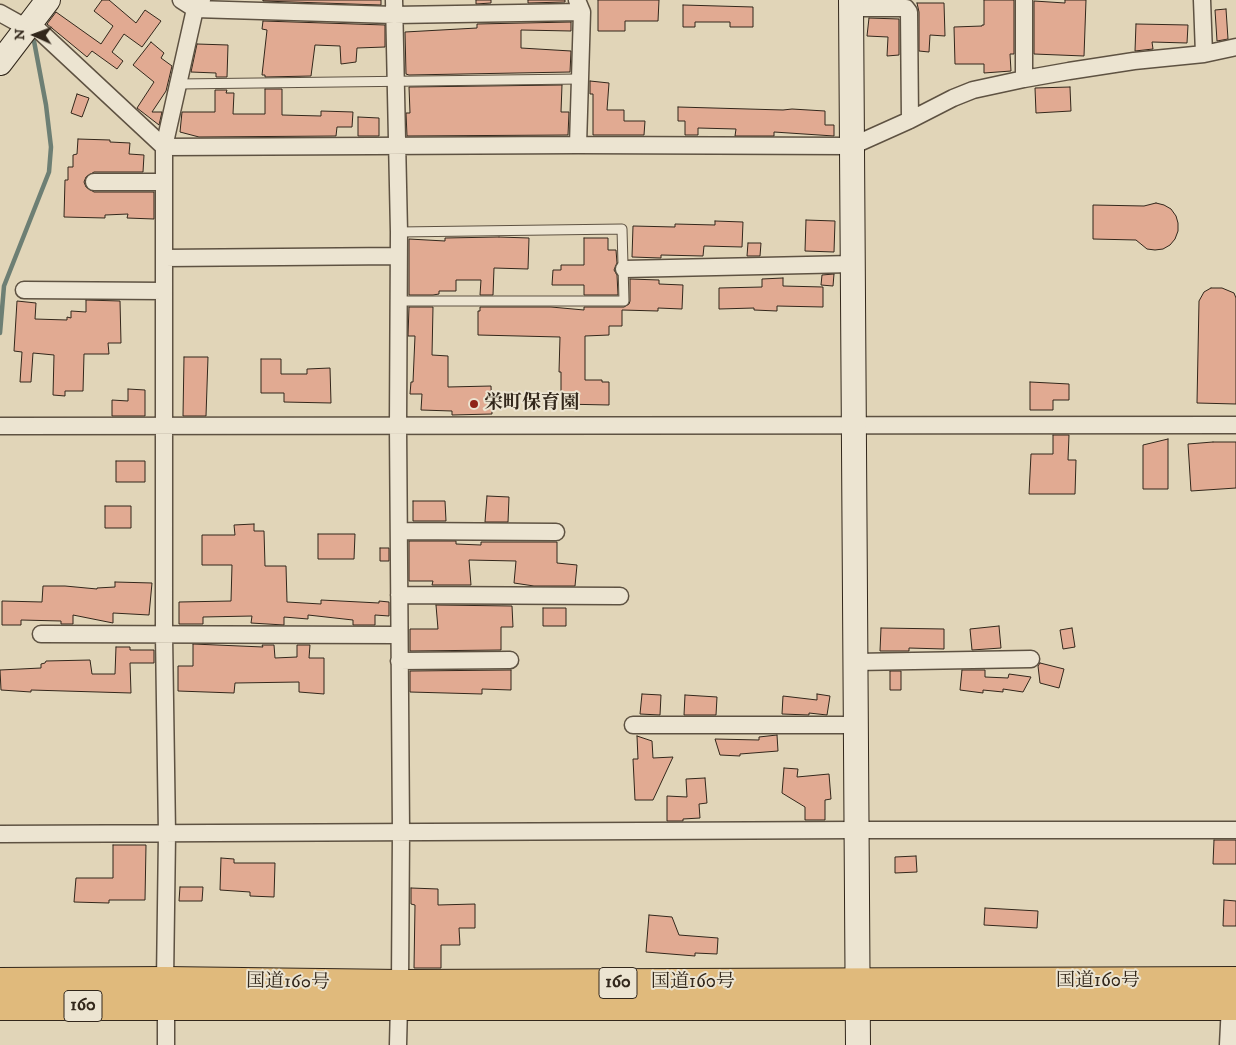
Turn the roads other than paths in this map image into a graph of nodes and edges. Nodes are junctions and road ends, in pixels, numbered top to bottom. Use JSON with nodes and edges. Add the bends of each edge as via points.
{"nodes":[{"id":1,"x":48,"y":0,"type":"edge"},
{"id":2,"x":1024,"y":0,"type":"edge"},
{"id":3,"x":1202,"y":0,"type":"edge"},
{"id":4,"x":193,"y":3,"type":"edge"},
{"id":5,"x":851,"y":4,"type":"edge"},
{"id":6,"x":579,"y":6,"type":"edge"},
{"id":7,"x":394,"y":8,"type":"edge"},
{"id":8,"x":0,"y":13,"type":"edge"},
{"id":9,"x":29,"y":25,"type":"junction"},
{"id":10,"x":1236,"y":47,"type":"edge"},
{"id":11,"x":1204,"y":54,"type":"junction"},
{"id":12,"x":0,"y":63,"type":"edge"},
{"id":13,"x":580,"y":79,"type":"junction"},
{"id":14,"x":1024,"y":79,"type":"junction"},
{"id":15,"x":397,"y":82,"type":"junction"},
{"id":16,"x":178,"y":84,"type":"junction"},
{"id":17,"x":910,"y":120,"type":"junction"},
{"id":18,"x":578,"y":144,"type":"junction"},
{"id":19,"x":852,"y":146,"type":"junction"},
{"id":20,"x":164,"y":147,"type":"junction"},
{"id":21,"x":398,"y":147,"type":"junction"},
{"id":22,"x":94,"y":182,"type":"dead end"},
{"id":23,"x":164,"y":182,"type":"junction"},
{"id":24,"x":398,"y":232,"type":"junction"},
{"id":25,"x":398,"y":256,"type":"junction"},
{"id":26,"x":164,"y":258,"type":"junction"},
{"id":27,"x":853,"y":264,"type":"junction"},
{"id":28,"x":624,"y":269,"type":"junction"},
{"id":29,"x":24,"y":290,"type":"dead end"},
{"id":30,"x":164,"y":291,"type":"junction"},
{"id":31,"x":398,"y":301,"type":"junction"},
{"id":32,"x":164,"y":425,"type":"junction"},
{"id":33,"x":854,"y":425,"type":"junction"},
{"id":34,"x":1236,"y":425,"type":"edge"},
{"id":35,"x":0,"y":426,"type":"edge"},
{"id":36,"x":398,"y":426,"type":"junction"},
{"id":37,"x":398,"y":530,"type":"junction"},
{"id":38,"x":556,"y":532,"type":"dead end"},
{"id":39,"x":399,"y":595,"type":"junction"},
{"id":40,"x":620,"y":596,"type":"dead end"},
{"id":41,"x":41,"y":634,"type":"dead end"},
{"id":42,"x":164,"y":634,"type":"junction"},
{"id":43,"x":399,"y":635,"type":"junction"},
{"id":44,"x":1031,"y":659,"type":"dead end"},
{"id":45,"x":510,"y":660,"type":"dead end"},
{"id":46,"x":400,"y":661,"type":"junction"},
{"id":47,"x":855,"y":662,"type":"junction"},
{"id":48,"x":633,"y":725,"type":"dead end"},
{"id":49,"x":856,"y":725,"type":"junction"},
{"id":50,"x":856,"y":830,"type":"junction"},
{"id":51,"x":1236,"y":830,"type":"edge"},
{"id":52,"x":401,"y":832,"type":"junction"},
{"id":53,"x":0,"y":834,"type":"edge"},
{"id":54,"x":167,"y":834,"type":"junction"},
{"id":55,"x":0,"y":982,"type":"edge"},
{"id":56,"x":165,"y":994,"type":"junction"},
{"id":57,"x":857,"y":994,"type":"junction"},
{"id":58,"x":399,"y":995,"type":"junction"},
{"id":59,"x":1234,"y":997,"type":"edge"},
{"id":60,"x":0,"y":1006,"type":"edge"},
{"id":61,"x":166,"y":1045,"type":"edge"},
{"id":62,"x":398,"y":1045,"type":"edge"},
{"id":63,"x":858,"y":1045,"type":"edge"},
{"id":64,"x":1228,"y":1045,"type":"edge"}],
"edges":[{"from":1,"to":9,"type":"street"},
{"from":2,"to":14,"type":"street"},
{"from":3,"to":11,"type":"street"},
{"from":4,"to":7,"type":"street"},
{"from":4,"to":16,"type":"street"},
{"from":5,"to":17,"type":"street","via":[[906,8],[909,12]]},
{"from":5,"to":19,"type":"street"},
{"from":6,"to":7,"type":"street"},
{"from":6,"to":13,"type":"street"},
{"from":7,"to":15,"type":"street"},
{"from":8,"to":9,"type":"street"},
{"from":9,"to":12,"type":"street"},
{"from":9,"to":20,"type":"street"},
{"from":10,"to":11,"type":"street"},
{"from":11,"to":14,"type":"street","via":[[1134,61]]},
{"from":13,"to":15,"type":"lane"},
{"from":13,"to":18,"type":"street"},
{"from":14,"to":17,"type":"street","via":[[973,90]]},
{"from":15,"to":16,"type":"lane"},
{"from":15,"to":21,"type":"street"},
{"from":16,"to":20,"type":"street"},
{"from":17,"to":19,"type":"street"},
{"from":18,"to":19,"type":"street"},
{"from":18,"to":21,"type":"street"},
{"from":19,"to":27,"type":"street"},
{"from":20,"to":21,"type":"street"},
{"from":20,"to":23,"type":"street"},
{"from":21,"to":24,"type":"street"},
{"from":22,"to":23,"type":"street"},
{"from":23,"to":26,"type":"street"},
{"from":24,"to":25,"type":"street"},
{"from":24,"to":28,"type":"lane","via":[[622,229]]},
{"from":25,"to":26,"type":"street"},
{"from":25,"to":31,"type":"street"},
{"from":26,"to":30,"type":"street"},
{"from":27,"to":28,"type":"street"},
{"from":27,"to":33,"type":"street"},
{"from":28,"to":31,"type":"lane","via":[[624,301]]},
{"from":29,"to":30,"type":"street"},
{"from":30,"to":32,"type":"street"},
{"from":31,"to":36,"type":"street"},
{"from":32,"to":35,"type":"street"},
{"from":32,"to":36,"type":"street"},
{"from":32,"to":42,"type":"street"},
{"from":33,"to":34,"type":"street"},
{"from":33,"to":36,"type":"street"},
{"from":33,"to":47,"type":"street"},
{"from":36,"to":37,"type":"street"},
{"from":37,"to":38,"type":"street"},
{"from":37,"to":39,"type":"street"},
{"from":39,"to":40,"type":"street"},
{"from":39,"to":43,"type":"street"},
{"from":41,"to":42,"type":"street"},
{"from":42,"to":43,"type":"street"},
{"from":42,"to":54,"type":"street"},
{"from":43,"to":46,"type":"street"},
{"from":44,"to":47,"type":"street"},
{"from":45,"to":46,"type":"street"},
{"from":46,"to":52,"type":"street"},
{"from":47,"to":49,"type":"street"},
{"from":48,"to":49,"type":"street"},
{"from":49,"to":50,"type":"street"},
{"from":50,"to":51,"type":"street"},
{"from":50,"to":52,"type":"street"},
{"from":50,"to":57,"type":"street"},
{"from":52,"to":54,"type":"street"},
{"from":52,"to":58,"type":"street"},
{"from":53,"to":54,"type":"street"},
{"from":54,"to":56,"type":"street"},
{"from":55,"to":56,"type":"highway","name":"国道160号","number":"160"},
{"from":56,"to":58,"type":"highway","name":"国道160号","number":"160"},
{"from":56,"to":60,"type":"highway","name":"国道160号","number":"160"},
{"from":56,"to":61,"type":"street"},
{"from":57,"to":58,"type":"highway","name":"国道160号","number":"160"},
{"from":57,"to":59,"type":"highway","name":"国道160号","number":"160"},
{"from":57,"to":63,"type":"street"},
{"from":58,"to":62,"type":"street"},
{"from":59,"to":64,"type":"street"}]}
